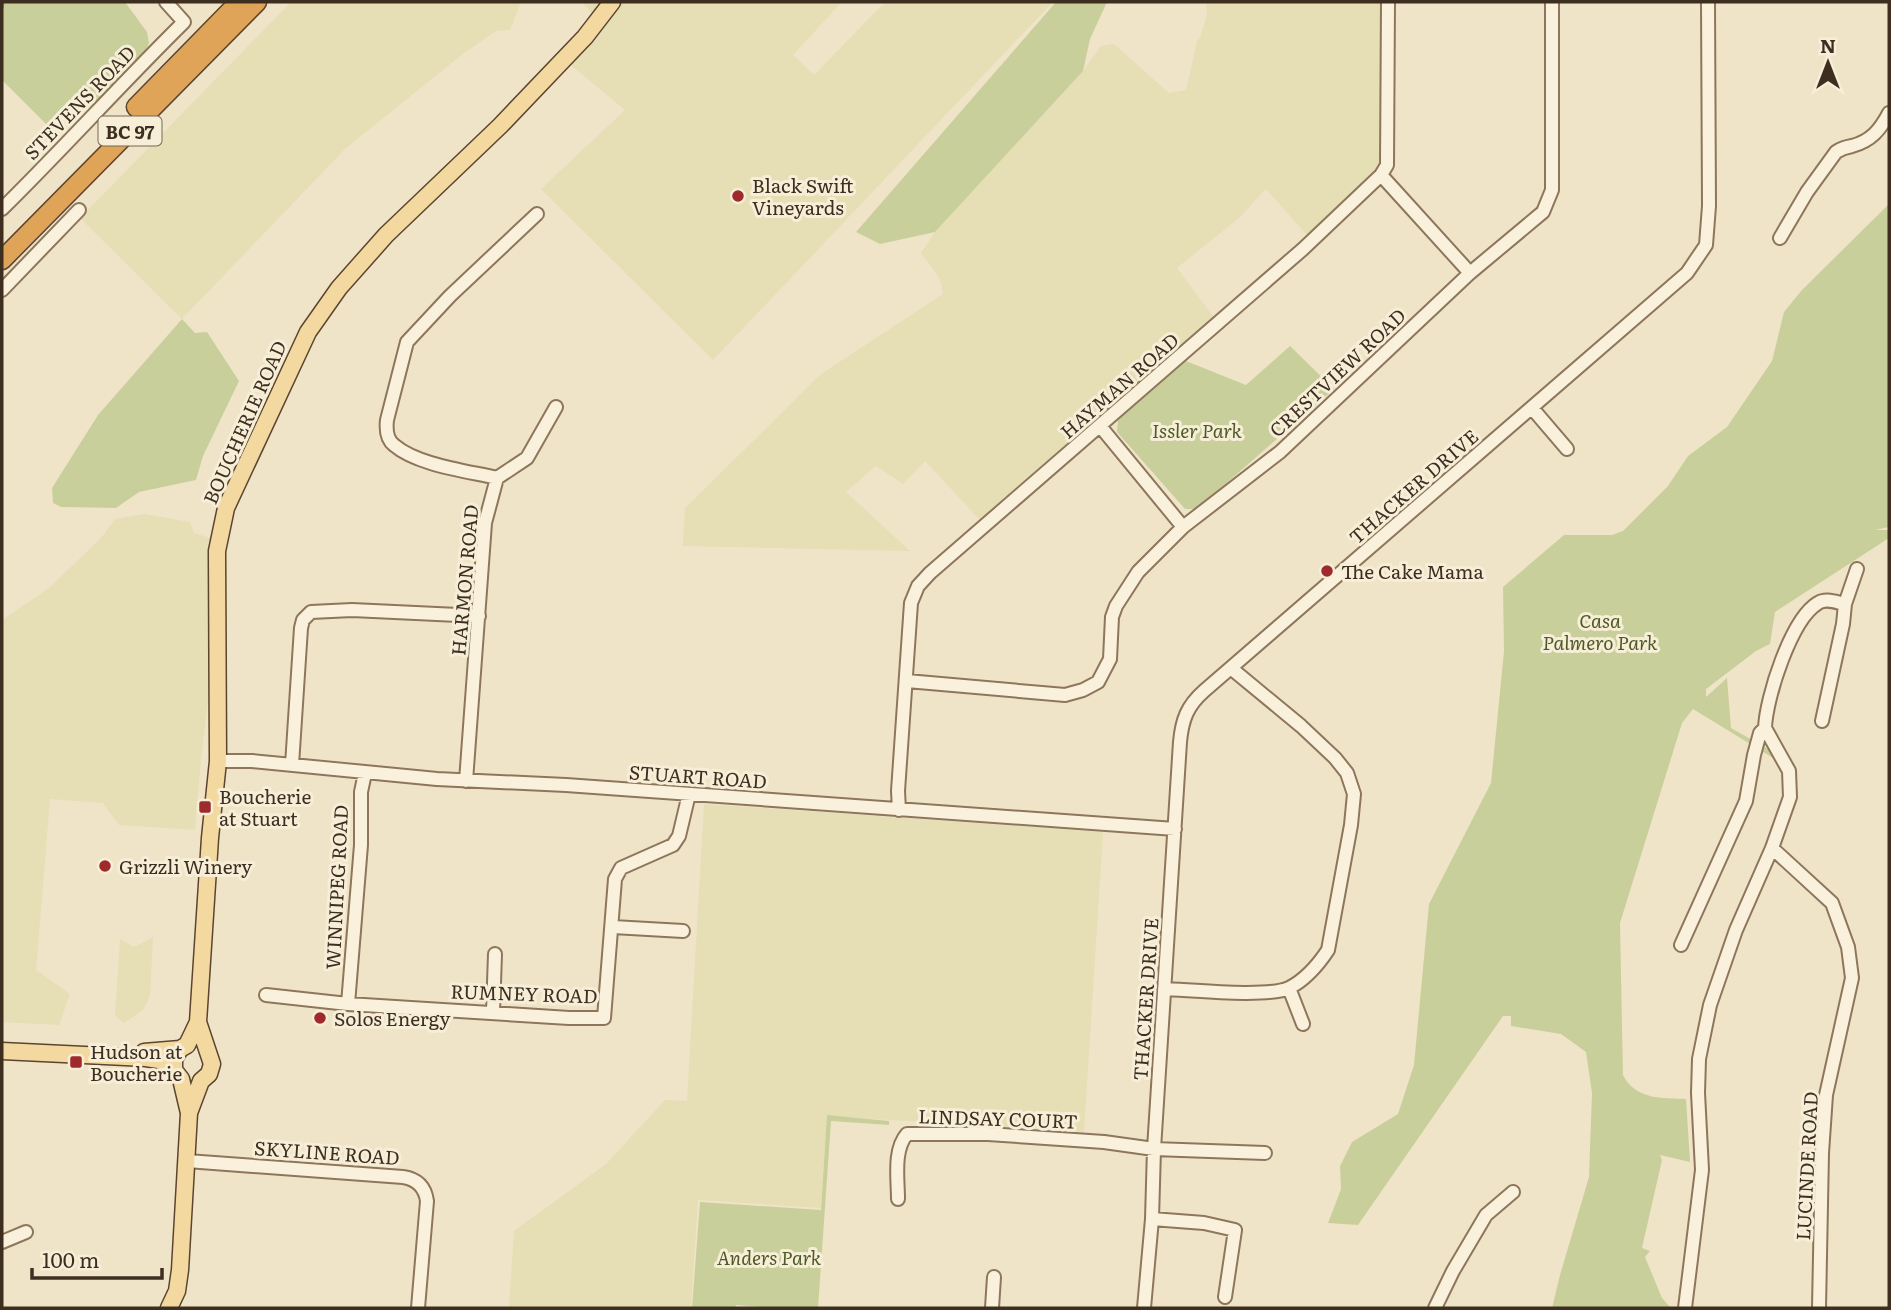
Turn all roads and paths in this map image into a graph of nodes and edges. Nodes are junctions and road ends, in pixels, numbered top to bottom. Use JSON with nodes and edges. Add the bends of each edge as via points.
{"nodes":[{"id":1,"x":166,"y":2,"type":"edge"},
{"id":2,"x":239,"y":2,"type":"edge"},
{"id":3,"x":257,"y":2,"type":"edge"},
{"id":4,"x":612,"y":2,"type":"edge"},
{"id":5,"x":1388,"y":2,"type":"edge"},
{"id":6,"x":1552,"y":2,"type":"edge"},
{"id":7,"x":1708,"y":2,"type":"edge"},
{"id":8,"x":1889,"y":113,"type":"edge"},
{"id":9,"x":1381,"y":175,"type":"junction"},
{"id":10,"x":2,"y":209,"type":"edge"},
{"id":11,"x":79,"y":210,"type":"dead end"},
{"id":12,"x":537,"y":214,"type":"dead end"},
{"id":13,"x":1780,"y":238,"type":"dead end"},
{"id":14,"x":2,"y":244,"type":"edge"},
{"id":15,"x":2,"y":260,"type":"edge"},
{"id":16,"x":1470,"y":272,"type":"junction"},
{"id":17,"x":2,"y":290,"type":"edge"},
{"id":18,"x":556,"y":407,"type":"dead end"},
{"id":19,"x":1532,"y":408,"type":"junction"},
{"id":20,"x":1100,"y":426,"type":"junction"},
{"id":21,"x":1567,"y":449,"type":"dead end"},
{"id":22,"x":497,"y":478,"type":"junction"},
{"id":23,"x":1184,"y":527,"type":"junction"},
{"id":24,"x":1857,"y":569,"type":"dead end"},
{"id":25,"x":1844,"y":604,"type":"junction"},
{"id":26,"x":479,"y":616,"type":"junction"},
{"id":27,"x":1231,"y":669,"type":"junction"},
{"id":28,"x":907,"y":681,"type":"junction"},
{"id":29,"x":1822,"y":721,"type":"dead end"},
{"id":30,"x":1765,"y":728,"type":"junction"},
{"id":31,"x":218,"y":761,"type":"junction"},
{"id":32,"x":292,"y":765,"type":"junction"},
{"id":33,"x":365,"y":773,"type":"junction"},
{"id":34,"x":466,"y":781,"type":"junction"},
{"id":35,"x":689,"y":794,"type":"junction"},
{"id":36,"x":899,"y":810,"type":"junction"},
{"id":37,"x":1175,"y":829,"type":"junction"},
{"id":38,"x":1772,"y":848,"type":"junction"},
{"id":39,"x":612,"y":928,"type":"junction"},
{"id":40,"x":683,"y":931,"type":"dead end"},
{"id":41,"x":1681,"y":945,"type":"dead end"},
{"id":42,"x":495,"y":954,"type":"dead end"},
{"id":43,"x":1289,"y":988,"type":"junction"},
{"id":44,"x":1164,"y":989,"type":"junction"},
{"id":45,"x":266,"y":995,"type":"dead end"},
{"id":46,"x":348,"y":1004,"type":"junction"},
{"id":47,"x":493,"y":1012,"type":"junction"},
{"id":48,"x":198,"y":1022,"type":"junction"},
{"id":49,"x":1303,"y":1024,"type":"dead end"},
{"id":50,"x":183,"y":1047,"type":"junction"},
{"id":51,"x":206,"y":1050,"type":"junction"},
{"id":52,"x":2,"y":1051,"type":"edge"},
{"id":53,"x":51,"y":1054,"type":"junction"},
{"id":54,"x":177,"y":1073,"type":"junction"},
{"id":55,"x":201,"y":1081,"type":"junction"},
{"id":56,"x":189,"y":1113,"type":"junction"},
{"id":57,"x":1154,"y":1149,"type":"junction"},
{"id":58,"x":1265,"y":1153,"type":"dead end"},
{"id":59,"x":187,"y":1161,"type":"junction"},
{"id":60,"x":1513,"y":1192,"type":"dead end"},
{"id":61,"x":898,"y":1199,"type":"dead end"},
{"id":62,"x":1152,"y":1219,"type":"junction"},
{"id":63,"x":26,"y":1232,"type":"dead end"},
{"id":64,"x":2,"y":1242,"type":"edge"},
{"id":65,"x":180,"y":1270,"type":"junction"},
{"id":66,"x":994,"y":1277,"type":"dead end"},
{"id":67,"x":1225,"y":1297,"type":"dead end"},
{"id":68,"x":1441,"y":1306,"type":"edge"},
{"id":69,"x":169,"y":1308,"type":"edge"},
{"id":70,"x":183,"y":1308,"type":"edge"},
{"id":71,"x":418,"y":1308,"type":"edge"},
{"id":72,"x":992,"y":1308,"type":"edge"},
{"id":73,"x":1144,"y":1308,"type":"edge"},
{"id":74,"x":1685,"y":1308,"type":"edge"},
{"id":75,"x":1819,"y":1308,"type":"edge"}],
"edges":[{"from":1,"to":10,"type":"street","name":"STEVENS ROAD","via":[[184,22]]},
{"from":2,"to":14,"type":"highway","number":"BC 97"},
{"from":3,"to":15,"type":"highway","number":"BC 97"},
{"from":4,"to":31,"type":"main road","name":"BOUCHERIE ROAD","via":[[500,127],[386,235],[308,332],[226,508],[219,540]]},
{"from":5,"to":9,"type":"street","via":[[1387,165]]},
{"from":6,"to":16,"type":"street","name":"CRESTVIEW ROAD","via":[[1552,190],[1543,212]]},
{"from":7,"to":19,"type":"street","name":"THACKER DRIVE","via":[[1706,244],[1687,273]]},
{"from":8,"to":13,"type":"street","via":[[1876,134],[1836,152]]},
{"from":9,"to":16,"type":"street"},
{"from":9,"to":20,"type":"street","name":"HAYMAN ROAD"},
{"from":11,"to":17,"type":"street"},
{"from":12,"to":22,"type":"street","via":[[407,342],[387,420],[392,444],[416,458]]},
{"from":16,"to":23,"type":"street","name":"CRESTVIEW ROAD","via":[[1280,452]]},
{"from":18,"to":22,"type":"street","via":[[527,458]]},
{"from":19,"to":21,"type":"street"},
{"from":19,"to":27,"type":"street","name":"THACKER DRIVE"},
{"from":20,"to":23,"type":"street"},
{"from":20,"to":28,"type":"street","name":"HAYMAN ROAD","via":[[918,586],[911,603]]},
{"from":22,"to":26,"type":"street","name":"HARMON ROAD","via":[[485,523]]},
{"from":23,"to":28,"type":"street","name":"CRESTVIEW ROAD","via":[[1138,572],[1121,596],[1112,617],[1111,659],[1098,682],[1065,695]]},
{"from":24,"to":25,"type":"street"},
{"from":25,"to":29,"type":"street"},
{"from":25,"to":30,"type":"street","via":[[1826,600],[1816,604],[1790,638]]},
{"from":26,"to":32,"type":"street","via":[[311,612],[301,628]]},
{"from":26,"to":34,"type":"street","name":"HARMON ROAD"},
{"from":27,"to":37,"type":"street","name":"THACKER DRIVE","via":[[1186,712]]},
{"from":27,"to":43,"type":"street","via":[[1335,758],[1347,773],[1354,794],[1328,950],[1317,966]]},
{"from":28,"to":36,"type":"street","name":"HAYMAN ROAD"},
{"from":30,"to":38,"type":"street","via":[[1789,771],[1790,797]]},
{"from":30,"to":41,"type":"street","via":[[1754,755],[1746,802]]},
{"from":31,"to":32,"type":"street","name":"STUART ROAD"},
{"from":31,"to":48,"type":"main road","name":"BOUCHERIE ROAD"},
{"from":32,"to":33,"type":"street","name":"STUART ROAD"},
{"from":33,"to":34,"type":"street","name":"STUART ROAD"},
{"from":33,"to":46,"type":"street","name":"WINNIPEG ROAD"},
{"from":34,"to":35,"type":"street","name":"STUART ROAD"},
{"from":35,"to":36,"type":"street","name":"STUART ROAD"},
{"from":35,"to":39,"type":"street","name":"RUMNEY ROAD","via":[[673,845],[621,868],[615,879]]},
{"from":36,"to":37,"type":"street","name":"STUART ROAD"},
{"from":37,"to":44,"type":"street","name":"THACKER DRIVE"},
{"from":38,"to":74,"type":"street","via":[[1721,971],[1699,1059],[1702,1170]]},
{"from":38,"to":75,"type":"street","name":"LUCINDE ROAD","via":[[1832,903],[1848,947],[1852,978],[1826,1095]]},
{"from":39,"to":40,"type":"street"},
{"from":39,"to":47,"type":"street","name":"RUMNEY ROAD","via":[[604,1018]]},
{"from":42,"to":47,"type":"street"},
{"from":43,"to":44,"type":"street","via":[[1271,993]]},
{"from":43,"to":49,"type":"street"},
{"from":44,"to":57,"type":"street","name":"THACKER DRIVE"},
{"from":45,"to":46,"type":"street","name":"RUMNEY ROAD"},
{"from":46,"to":47,"type":"street","name":"RUMNEY ROAD"},
{"from":48,"to":50,"type":"main road","name":"BOUCHERIE ROAD"},
{"from":48,"to":51,"type":"main road","name":"BOUCHERIE ROAD"},
{"from":50,"to":51,"type":"main road","via":[[196,1045]]},
{"from":50,"to":53,"type":"main road"},
{"from":50,"to":54,"type":"main road","name":"BOUCHERIE ROAD","via":[[174,1059]]},
{"from":51,"to":55,"type":"main road","name":"BOUCHERIE ROAD","via":[[211,1067]]},
{"from":52,"to":53,"type":"main road"},
{"from":53,"to":54,"type":"main road","via":[[146,1058],[159,1060]]},
{"from":54,"to":55,"type":"main road","via":[[190,1083]]},
{"from":54,"to":56,"type":"main road","name":"BOUCHERIE ROAD"},
{"from":55,"to":56,"type":"main road","name":"BOUCHERIE ROAD"},
{"from":56,"to":59,"type":"main road","name":"BOUCHERIE ROAD"},
{"from":57,"to":58,"type":"street"},
{"from":57,"to":61,"type":"street","name":"LINDSAY COURT","via":[[1058,1138],[907,1134],[898,1160]]},
{"from":57,"to":62,"type":"street","name":"THACKER DRIVE"},
{"from":59,"to":65,"type":"main road","name":"BOUCHERIE ROAD"},
{"from":59,"to":71,"type":"street","name":"SKYLINE ROAD","via":[[415,1180],[427,1201]]},
{"from":60,"to":68,"type":"street","via":[[1486,1216],[1453,1271]]},
{"from":62,"to":67,"type":"street","via":[[1234,1230]]},
{"from":62,"to":73,"type":"street","name":"THACKER DRIVE"},
{"from":63,"to":64,"type":"street"},
{"from":65,"to":69,"type":"main road","name":"BOUCHERIE ROAD"},
{"from":65,"to":70,"type":"main road","name":"BOUCHERIE ROAD"},
{"from":66,"to":72,"type":"street"}]}
